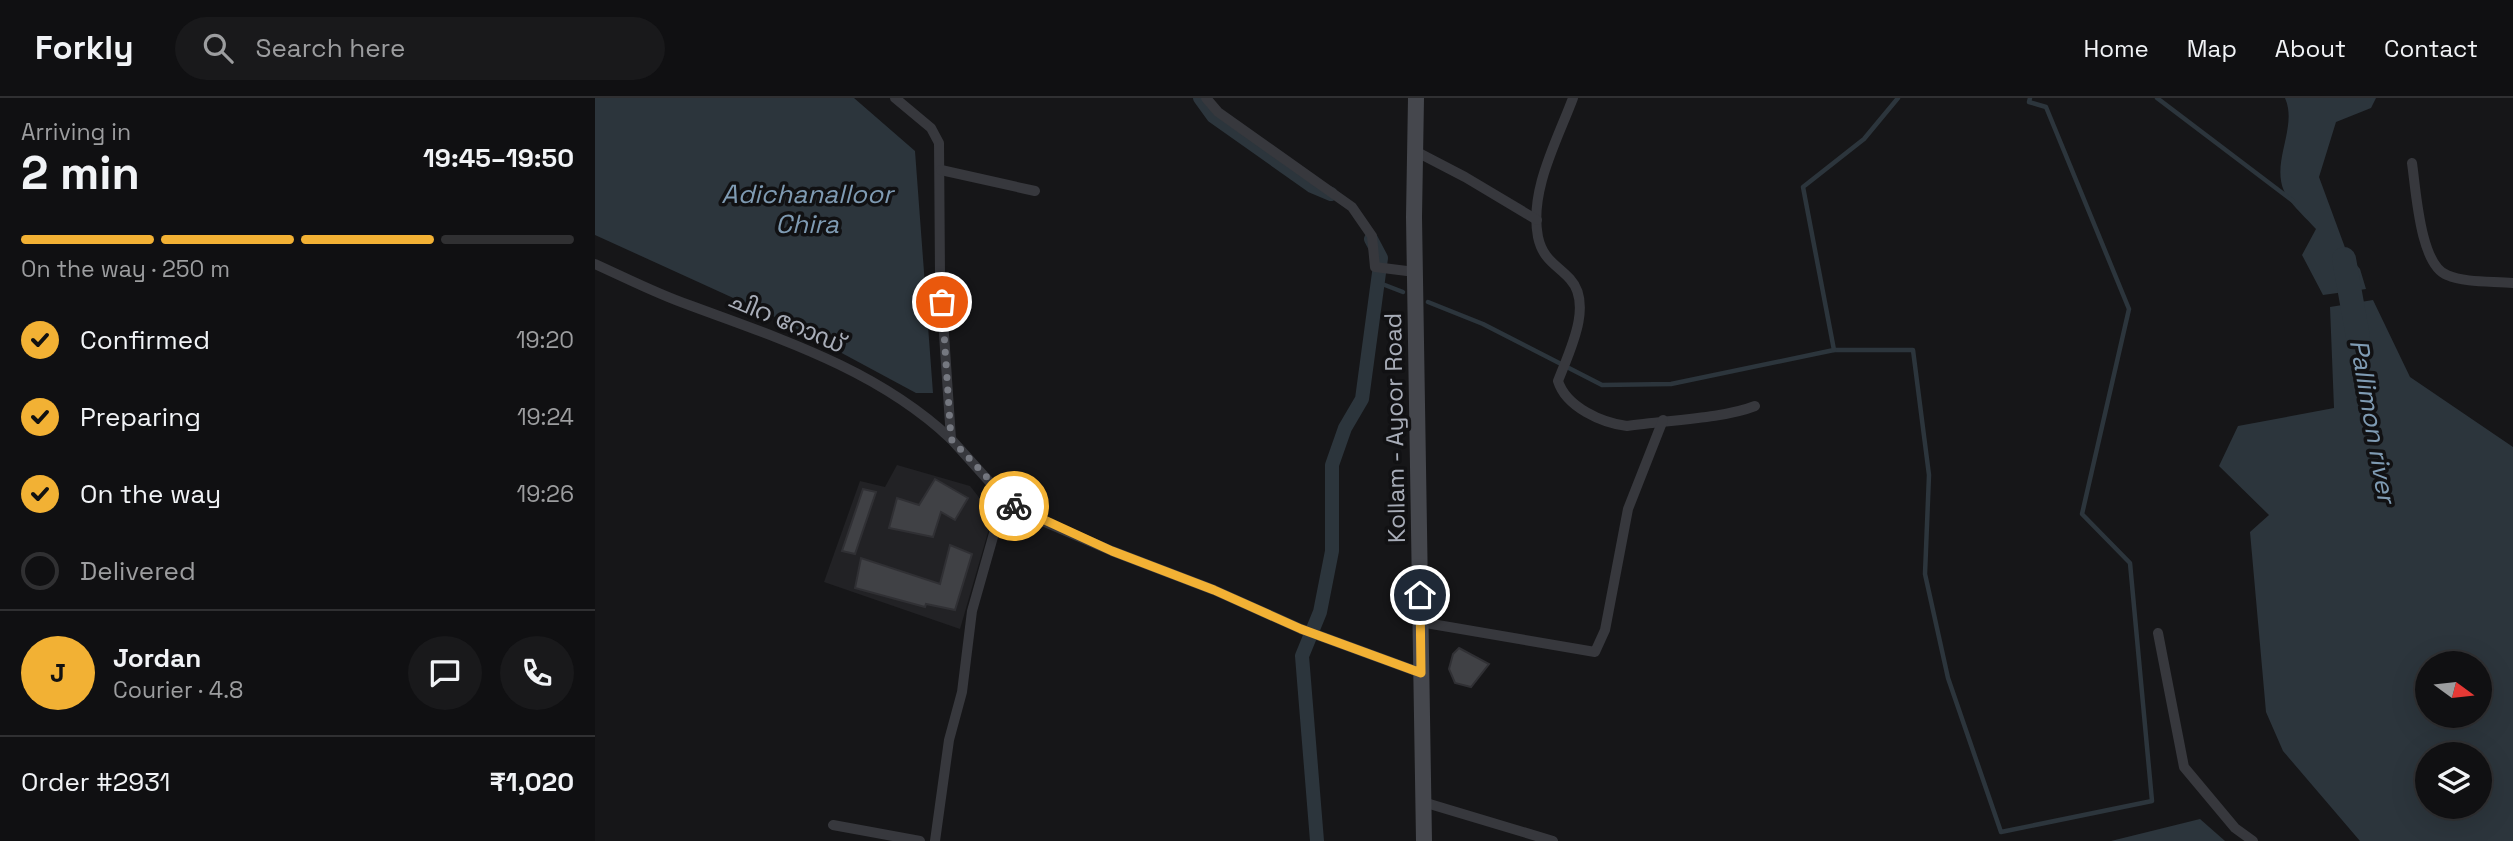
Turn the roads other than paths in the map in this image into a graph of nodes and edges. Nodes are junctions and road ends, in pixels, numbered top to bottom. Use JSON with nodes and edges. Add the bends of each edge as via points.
{"nodes":[{"id":1,"x":895,"y":98,"type":"edge"},
{"id":2,"x":1206,"y":98,"type":"edge"},
{"id":3,"x":1416,"y":98,"type":"edge"},
{"id":4,"x":1573,"y":98,"type":"edge"},
{"id":5,"x":1415,"y":151,"type":"junction"},
{"id":6,"x":2412,"y":163,"type":"dead end"},
{"id":7,"x":941,"y":170,"type":"junction"},
{"id":8,"x":1035,"y":191,"type":"dead end"},
{"id":9,"x":1537,"y":220,"type":"junction"},
{"id":10,"x":595,"y":264,"type":"edge"},
{"id":11,"x":1415,"y":272,"type":"junction"},
{"id":12,"x":2513,"y":282,"type":"edge"},
{"id":13,"x":1755,"y":406,"type":"dead end"},
{"id":14,"x":1663,"y":420,"type":"junction"},
{"id":15,"x":951,"y":439,"type":"junction"},
{"id":16,"x":1004,"y":498,"type":"junction"},
{"id":17,"x":1420,"y":622,"type":"junction"},
{"id":18,"x":2158,"y":633,"type":"dead end"},
{"id":19,"x":1421,"y":673,"type":"junction"},
{"id":20,"x":1423,"y":802,"type":"junction"},
{"id":21,"x":832,"y":825,"type":"dead end"},
{"id":22,"x":920,"y":841,"type":"edge"},
{"id":23,"x":935,"y":841,"type":"edge"},
{"id":24,"x":1424,"y":841,"type":"edge"},
{"id":25,"x":1553,"y":841,"type":"edge"},
{"id":26,"x":2253,"y":841,"type":"edge"}],
"edges":[{"from":1,"to":7,"type":"street","via":[[931,128],[939,143]]},
{"from":2,"to":11,"type":"street","via":[[1218,112],[1352,207],[1372,236],[1375,267]]},
{"from":3,"to":5,"type":"main road","name":"Kollam - Ayoor Road"},
{"from":4,"to":9,"type":"street","via":[[1539,189]]},
{"from":5,"to":9,"type":"street"},
{"from":5,"to":11,"type":"main road","name":"Kollam - Ayoor Road"},
{"from":6,"to":12,"type":"street","via":[[2428,254],[2435,269],[2449,276]]},
{"from":7,"to":8,"type":"street"},
{"from":7,"to":15,"type":"street","via":[[940,274]]},
{"from":9,"to":14,"type":"street","via":[[1538,239],[1551,265],[1572,282],[1578,297],[1578,325],[1558,381],[1561,391],[1578,407],[1613,425]]},
{"from":10,"to":15,"type":"street","name":"ചിറ റോഡ്","via":[[685,304],[783,339],[874,383],[923,412]]},
{"from":11,"to":17,"type":"main road","name":"Kollam - Ayoor Road"},
{"from":13,"to":14,"type":"street","via":[[1734,414]]},
{"from":14,"to":17,"type":"street","via":[[1628,509],[1608,617],[1595,652]]},
{"from":15,"to":16,"type":"street","name":"ചിറ റോഡ്"},
{"from":16,"to":19,"type":"street","name":"ചിറ റോഡ്","via":[[1019,511],[1301,629]]},
{"from":16,"to":23,"type":"street","via":[[972,611]]},
{"from":17,"to":19,"type":"main road","name":"Kollam - Ayoor Road"},
{"from":18,"to":26,"type":"street","via":[[2184,767],[2235,828]]},
{"from":19,"to":20,"type":"main road","name":"Kollam - Ayoor Road"},
{"from":20,"to":24,"type":"main road","name":"Kollam - Ayoor Road"},
{"from":20,"to":25,"type":"street"},
{"from":21,"to":22,"type":"street"}]}
